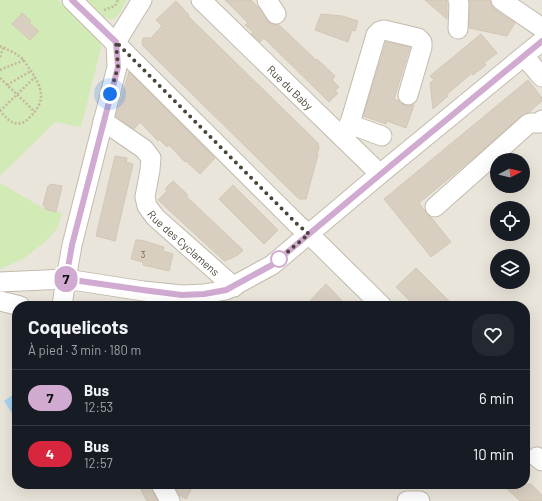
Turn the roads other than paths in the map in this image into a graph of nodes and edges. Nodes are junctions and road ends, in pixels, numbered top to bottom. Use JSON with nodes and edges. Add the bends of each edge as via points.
{"nodes":[{"id":1,"x":72,"y":0,"type":"edge"},
{"id":2,"x":142,"y":0,"type":"edge"},
{"id":3,"x":201,"y":0,"type":"edge"},
{"id":4,"x":458,"y":0,"type":"edge"},
{"id":5,"x":500,"y":0,"type":"edge"},
{"id":6,"x":542,"y":28,"type":"edge"},
{"id":7,"x":458,"y":29,"type":"dead end"},
{"id":8,"x":542,"y":41,"type":"edge"},
{"id":9,"x":116,"y":42,"type":"junction"},
{"id":10,"x":524,"y":56,"type":"junction"},
{"id":11,"x":542,"y":77,"type":"edge"},
{"id":12,"x":408,"y":95,"type":"dead end"},
{"id":13,"x":542,"y":120,"type":"edge"},
{"id":14,"x":104,"y":121,"type":"junction"},
{"id":15,"x":347,"y":132,"type":"junction"},
{"id":16,"x":382,"y":136,"type":"dead end"},
{"id":17,"x":380,"y":174,"type":"junction"},
{"id":18,"x":435,"y":207,"type":"dead end"},
{"id":19,"x":309,"y":234,"type":"junction"},
{"id":20,"x":66,"y":279,"type":"junction"},
{"id":21,"x":0,"y":282,"type":"edge"},
{"id":22,"x":228,"y":294,"type":"edge"},
{"id":23,"x":0,"y":301,"type":"edge"},
{"id":24,"x":63,"y":301,"type":"edge"},
{"id":25,"x":377,"y":301,"type":"edge"},
{"id":26,"x":12,"y":304,"type":"edge"},
{"id":27,"x":163,"y":489,"type":"edge"},
{"id":28,"x":170,"y":501,"type":"edge"},
{"id":29,"x":406,"y":501,"type":"edge"},
{"id":30,"x":420,"y":501,"type":"edge"}],
"edges":[{"from":1,"to":9,"type":"street"},
{"from":2,"to":9,"type":"street"},
{"from":3,"to":15,"type":"street","name":"Rue du Baby"},
{"from":4,"to":7,"type":"street"},
{"from":5,"to":6,"type":"street"},
{"from":8,"to":10,"type":"street"},
{"from":9,"to":14,"type":"street","via":[[118,67]]},
{"from":9,"to":19,"type":"street"},
{"from":10,"to":11,"type":"street"},
{"from":10,"to":17,"type":"street"},
{"from":12,"to":15,"type":"street","via":[[422,42],[418,38],[380,31],[376,35]]},
{"from":13,"to":18,"type":"street","via":[[540,123],[527,125]]},
{"from":14,"to":20,"type":"street","via":[[72,245]]},
{"from":14,"to":22,"type":"street","name":"Rue des Cyclamens","via":[[144,149],[151,158],[145,197],[147,206]]},
{"from":15,"to":16,"type":"street"},
{"from":15,"to":17,"type":"street","name":"Rue du Baby"},
{"from":17,"to":19,"type":"street"},
{"from":19,"to":22,"type":"street","via":[[272,265]]},
{"from":19,"to":25,"type":"street"},
{"from":20,"to":21,"type":"street"},
{"from":20,"to":22,"type":"street","via":[[182,295]]},
{"from":20,"to":24,"type":"street"},
{"from":23,"to":26,"type":"street"},
{"from":27,"to":28,"type":"street"},
{"from":29,"to":30,"type":"street"}]}
